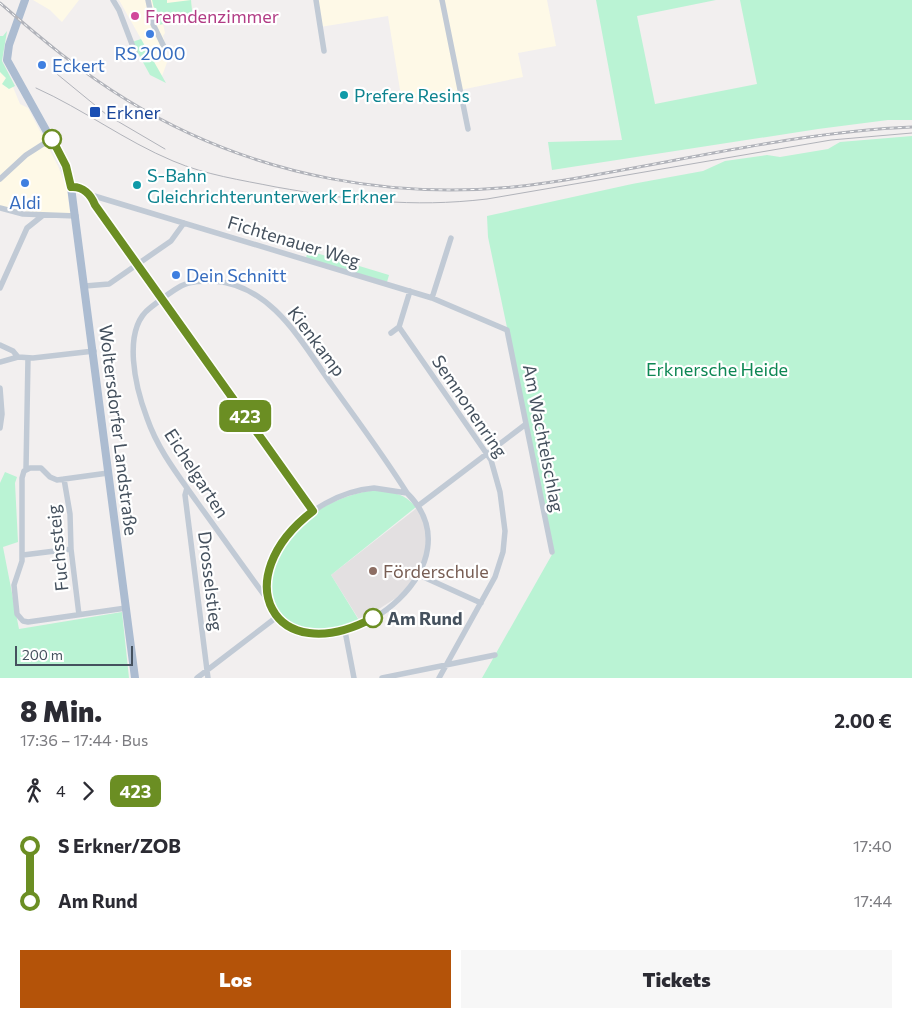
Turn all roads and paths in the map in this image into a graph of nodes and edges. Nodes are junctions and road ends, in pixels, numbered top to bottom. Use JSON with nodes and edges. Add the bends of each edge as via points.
{"nodes":[{"id":1,"x":25,"y":0,"type":"edge"},
{"id":2,"x":112,"y":0,"type":"edge"},
{"id":3,"x":148,"y":0,"type":"edge"},
{"id":4,"x":316,"y":0,"type":"edge"},
{"id":5,"x":442,"y":0,"type":"edge"},
{"id":6,"x":165,"y":49,"type":"dead end"},
{"id":7,"x":324,"y":51,"type":"dead end"},
{"id":8,"x":135,"y":52,"type":"dead end"},
{"id":9,"x":468,"y":129,"type":"dead end"},
{"id":10,"x":52,"y":139,"type":"junction"},
{"id":11,"x":0,"y":179,"type":"edge"},
{"id":12,"x":71,"y":187,"type":"junction"},
{"id":13,"x":91,"y":196,"type":"junction"},
{"id":14,"x":0,"y":208,"type":"edge"},
{"id":15,"x":23,"y":214,"type":"junction"},
{"id":16,"x":42,"y":216,"type":"junction"},
{"id":17,"x":76,"y":216,"type":"junction"},
{"id":18,"x":184,"y":223,"type":"junction"},
{"id":19,"x":27,"y":228,"type":"junction"},
{"id":20,"x":451,"y":238,"type":"dead end"},
{"id":21,"x":137,"y":264,"type":"junction"},
{"id":22,"x":86,"y":286,"type":"junction"},
{"id":23,"x":0,"y":288,"type":"edge"},
{"id":24,"x":410,"y":292,"type":"junction"},
{"id":25,"x":432,"y":298,"type":"junction"},
{"id":26,"x":162,"y":299,"type":"junction"},
{"id":27,"x":399,"y":328,"type":"junction"},
{"id":28,"x":507,"y":330,"type":"joint"},
{"id":29,"x":391,"y":333,"type":"dead end"},
{"id":30,"x":0,"y":345,"type":"edge"},
{"id":31,"x":94,"y":351,"type":"junction"},
{"id":32,"x":18,"y":357,"type":"junction"},
{"id":33,"x":28,"y":358,"type":"junction"},
{"id":34,"x":0,"y":362,"type":"edge"},
{"id":35,"x":0,"y":388,"type":"edge"},
{"id":36,"x":1,"y":414,"type":"edge"},
{"id":37,"x":526,"y":424,"type":"junction"},
{"id":38,"x":0,"y":428,"type":"edge"},
{"id":39,"x":487,"y":453,"type":"junction"},
{"id":40,"x":26,"y":469,"type":"junction"},
{"id":41,"x":108,"y":473,"type":"junction"},
{"id":42,"x":64,"y":479,"type":"junction"},
{"id":43,"x":186,"y":488,"type":"junction"},
{"id":44,"x":407,"y":493,"type":"junction"},
{"id":45,"x":418,"y":506,"type":"junction"},
{"id":46,"x":313,"y":511,"type":"junction"},
{"id":47,"x":71,"y":549,"type":"junction"},
{"id":48,"x":552,"y":552,"type":"dead end"},
{"id":49,"x":23,"y":555,"type":"junction"},
{"id":50,"x":419,"y":575,"type":"junction"},
{"id":51,"x":268,"y":600,"type":"junction"},
{"id":52,"x":481,"y":602,"type":"junction"},
{"id":53,"x":126,"y":608,"type":"junction"},
{"id":54,"x":79,"y":615,"type":"junction"},
{"id":55,"x":278,"y":616,"type":"junction"},
{"id":56,"x":345,"y":630,"type":"junction"},
{"id":57,"x":495,"y":655,"type":"dead end"},
{"id":58,"x":446,"y":665,"type":"junction"},
{"id":59,"x":207,"y":670,"type":"junction"},
{"id":60,"x":135,"y":678,"type":"edge"},
{"id":61,"x":198,"y":678,"type":"edge"},
{"id":62,"x":208,"y":678,"type":"edge"},
{"id":63,"x":354,"y":678,"type":"edge"},
{"id":64,"x":382,"y":678,"type":"edge"},
{"id":65,"x":439,"y":678,"type":"edge"}],
"edges":[{"from":1,"to":10,"type":"main road","name":"Woltersdorfer Landstraße","via":[[7,60]]},
{"from":2,"to":8,"type":"street"},
{"from":3,"to":6,"type":"street","via":[[153,24]]},
{"from":4,"to":7,"type":"street"},
{"from":5,"to":9,"type":"street"},
{"from":10,"to":11,"type":"street","via":[[26,155]]},
{"from":10,"to":12,"type":"main road","name":"Woltersdorfer Landstraße","via":[[66,166]]},
{"from":12,"to":13,"type":"street","name":"Fichtenauer Weg","via":[[79,187]]},
{"from":12,"to":17,"type":"main road","name":"Woltersdorfer Landstraße"},
{"from":13,"to":18,"type":"street","name":"Fichtenauer Weg"},
{"from":13,"to":21,"type":"street"},
{"from":14,"to":15,"type":"street"},
{"from":15,"to":16,"type":"street"},
{"from":15,"to":19,"type":"street","via":[[28,222]]},
{"from":16,"to":17,"type":"street"},
{"from":16,"to":19,"type":"street"},
{"from":17,"to":22,"type":"main road","name":"Woltersdorfer Landstraße"},
{"from":18,"to":21,"type":"street","via":[[175,237]]},
{"from":18,"to":24,"type":"street","name":"Fichtenauer Weg"},
{"from":19,"to":23,"type":"street"},
{"from":20,"to":25,"type":"street"},
{"from":21,"to":22,"type":"street","via":[[109,284]]},
{"from":21,"to":26,"type":"street"},
{"from":22,"to":31,"type":"main road","name":"Woltersdorfer Landstraße"},
{"from":24,"to":25,"type":"street","name":"Fichtenauer Weg"},
{"from":24,"to":27,"type":"street"},
{"from":25,"to":28,"type":"street","name":"Fichtenauer Weg"},
{"from":26,"to":43,"type":"street","name":"Eichelgarten","via":[[144,312],[138,322],[134,368],[150,427]]},
{"from":26,"to":44,"type":"street","name":"Kienkamp","via":[[191,283],[212,281],[242,288],[269,305],[292,329]]},
{"from":26,"to":46,"type":"street"},
{"from":27,"to":29,"type":"street"},
{"from":27,"to":39,"type":"street","name":"Semnonenring"},
{"from":28,"to":37,"type":"street","name":"Am Wachtelschlag"},
{"from":30,"to":32,"type":"street"},
{"from":31,"to":33,"type":"street"},
{"from":31,"to":41,"type":"main road","name":"Woltersdorfer Landstraße"},
{"from":32,"to":33,"type":"street"},
{"from":32,"to":34,"type":"street"},
{"from":33,"to":40,"type":"street"},
{"from":35,"to":36,"type":"street"},
{"from":36,"to":38,"type":"street"},
{"from":37,"to":39,"type":"street"},
{"from":37,"to":48,"type":"street","name":"Am Wachtelschlag"},
{"from":39,"to":45,"type":"street"},
{"from":39,"to":52,"type":"street","name":"Semnonenring","via":[[498,481],[504,541],[500,565]]},
{"from":40,"to":42,"type":"street","via":[[40,468],[53,479]]},
{"from":40,"to":49,"type":"street","via":[[22,478]]},
{"from":41,"to":42,"type":"street"},
{"from":41,"to":53,"type":"main road","name":"Woltersdorfer Landstraße"},
{"from":42,"to":47,"type":"street","name":"Fuchssteig"},
{"from":43,"to":51,"type":"street","name":"Eichelgarten"},
{"from":43,"to":59,"type":"street","name":"Drosselstieg"},
{"from":44,"to":45,"type":"street"},
{"from":44,"to":46,"type":"street","via":[[364,489],[345,494]]},
{"from":45,"to":50,"type":"street","via":[[428,524],[430,540]]},
{"from":46,"to":51,"type":"street","via":[[289,532],[274,554],[268,570]]},
{"from":47,"to":49,"type":"street"},
{"from":47,"to":54,"type":"street","name":"Fuchssteig"},
{"from":49,"to":54,"type":"street","via":[[14,581],[19,618],[28,622]]},
{"from":50,"to":52,"type":"street"},
{"from":50,"to":56,"type":"street","via":[[389,608]]},
{"from":51,"to":55,"type":"street"},
{"from":52,"to":58,"type":"street","name":"Semnonenring"},
{"from":53,"to":54,"type":"street"},
{"from":53,"to":60,"type":"main road","name":"Woltersdorfer Landstraße"},
{"from":55,"to":56,"type":"street","via":[[292,628],[311,633],[331,634]]},
{"from":55,"to":59,"type":"street"},
{"from":56,"to":63,"type":"street"},
{"from":57,"to":58,"type":"street"},
{"from":58,"to":64,"type":"street"},
{"from":58,"to":65,"type":"street","name":"Semnonenring"},
{"from":59,"to":61,"type":"street"},
{"from":59,"to":62,"type":"street","name":"Drosselstieg"}]}
